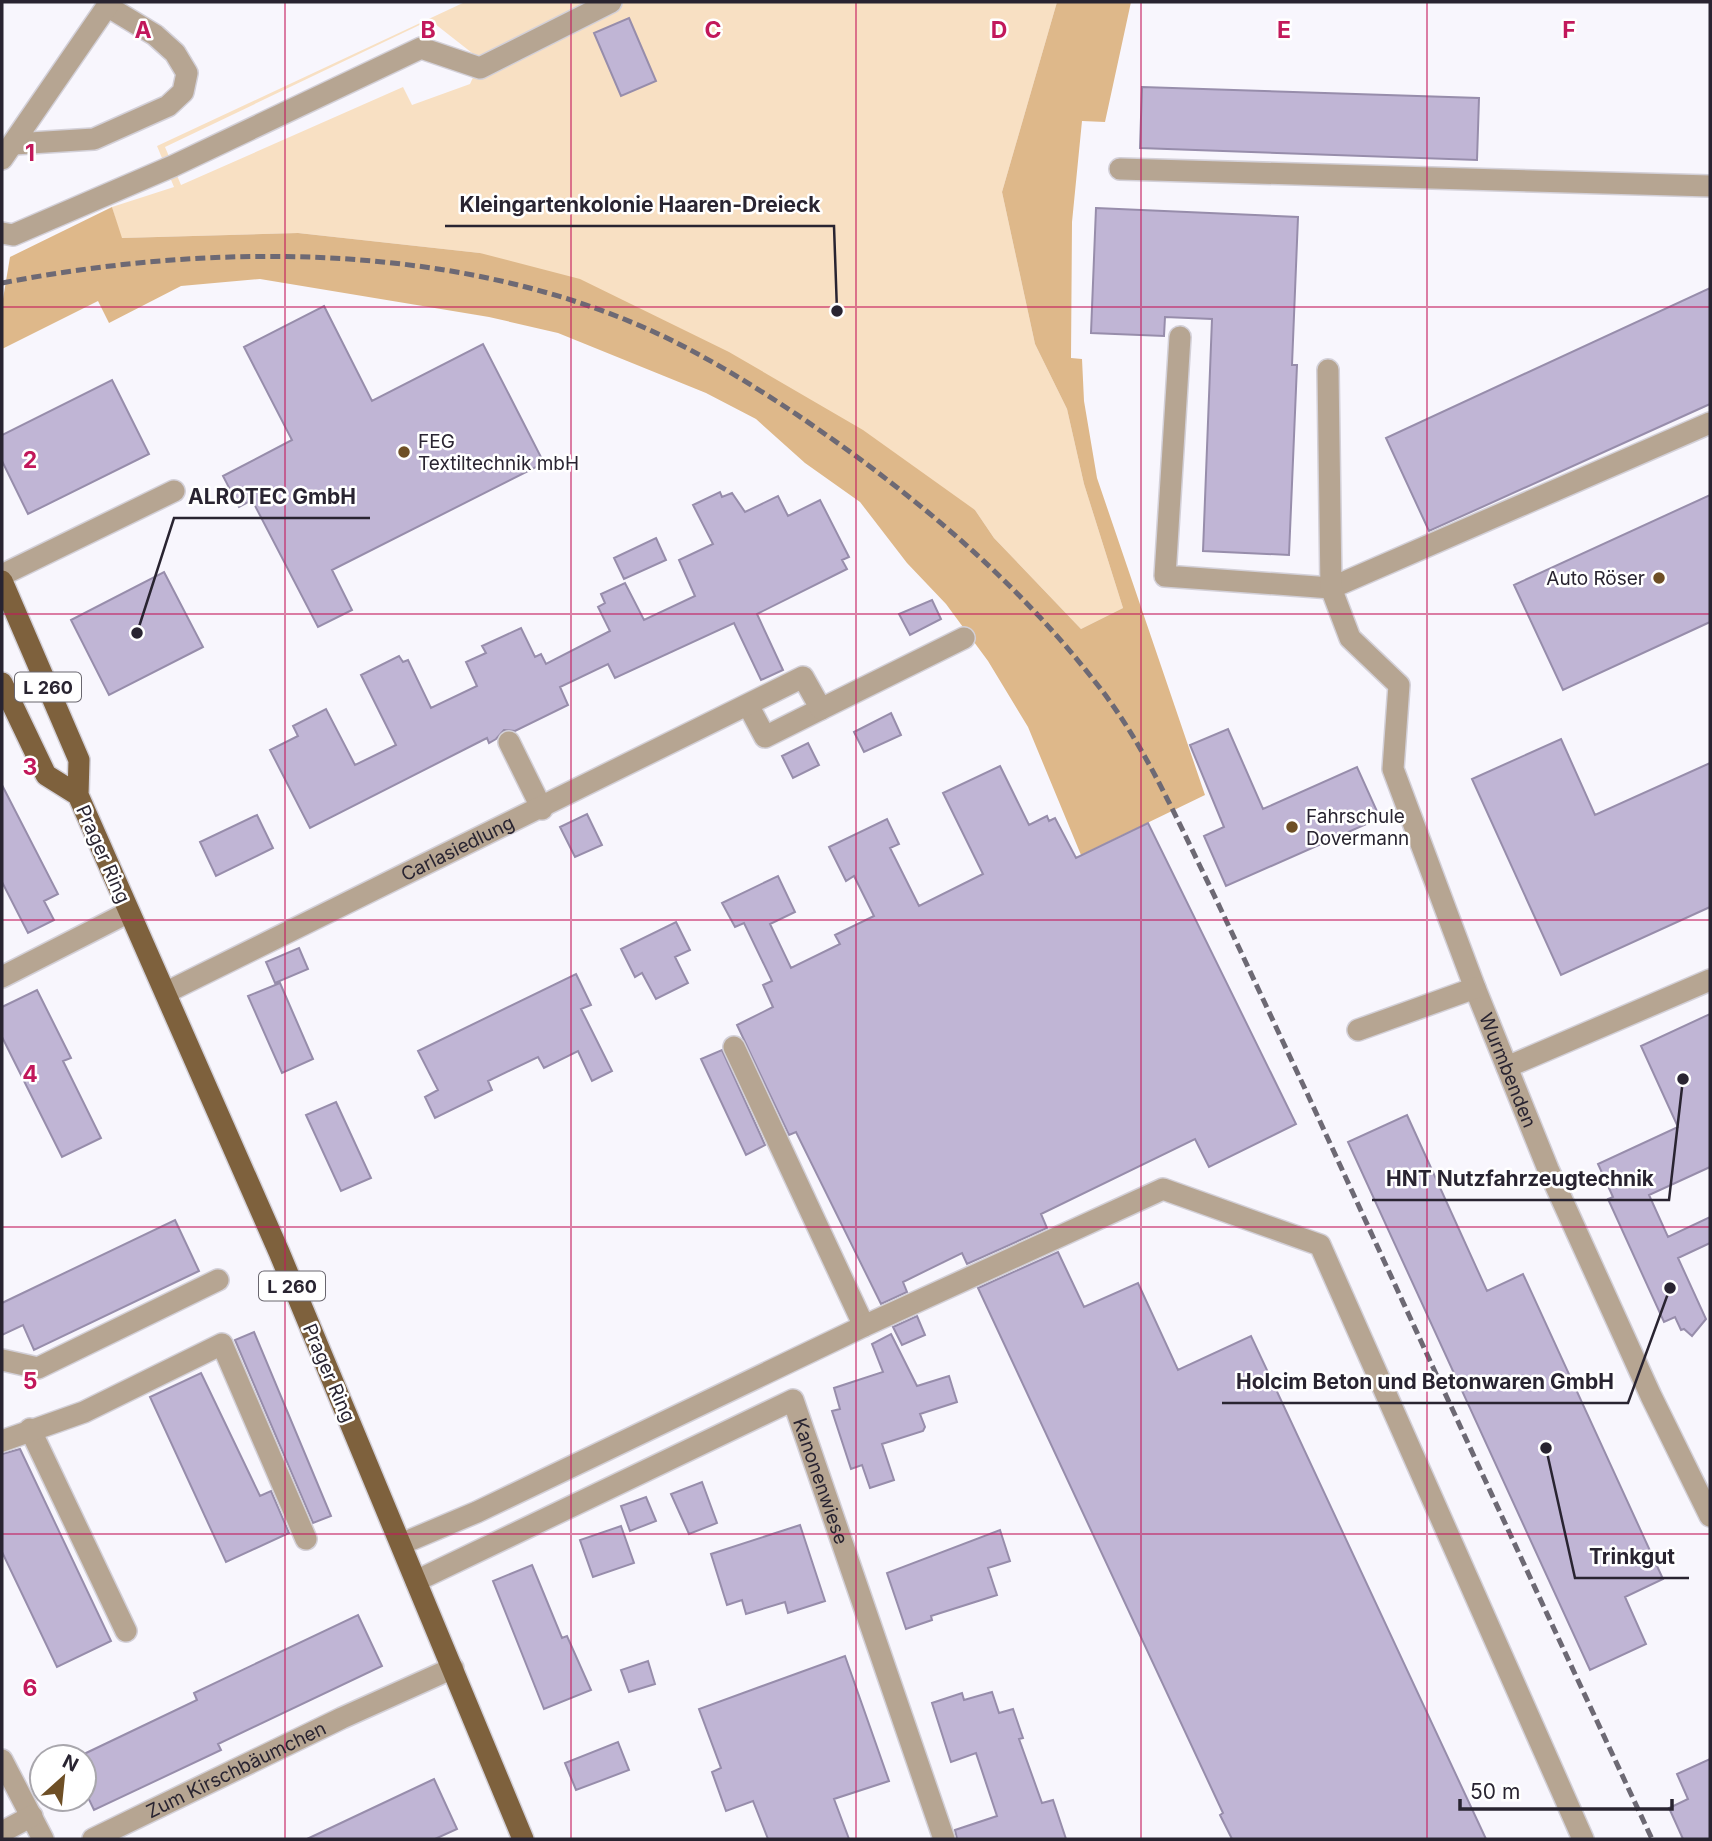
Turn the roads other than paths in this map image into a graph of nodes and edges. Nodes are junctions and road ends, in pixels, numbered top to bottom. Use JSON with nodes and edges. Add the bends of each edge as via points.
{"nodes":[{"id":1,"x":611,"y":2,"type":"edge"},
{"id":2,"x":108,"y":4,"type":"edge"},
{"id":3,"x":8,"y":151,"type":"edge"},
{"id":4,"x":1120,"y":169,"type":"dead end"},
{"id":5,"x":1710,"y":186,"type":"edge"},
{"id":6,"x":2,"y":233,"type":"edge"},
{"id":7,"x":1181,"y":337,"type":"dead end"},
{"id":8,"x":1328,"y":370,"type":"dead end"},
{"id":9,"x":1710,"y":423,"type":"edge"},
{"id":10,"x":174,"y":491,"type":"dead end"},
{"id":11,"x":2,"y":575,"type":"edge"},
{"id":12,"x":2,"y":581,"type":"edge"},
{"id":13,"x":1331,"y":588,"type":"junction"},
{"id":14,"x":964,"y":638,"type":"dead end"},
{"id":15,"x":2,"y":683,"type":"edge"},
{"id":16,"x":748,"y":705,"type":"junction"},
{"id":17,"x":821,"y":709,"type":"junction"},
{"id":18,"x":509,"y":742,"type":"dead end"},
{"id":19,"x":78,"y":796,"type":"junction"},
{"id":20,"x":542,"y":809,"type":"junction"},
{"id":21,"x":129,"y":912,"type":"junction"},
{"id":22,"x":2,"y":977,"type":"edge"},
{"id":23,"x":1710,"y":980,"type":"edge"},
{"id":24,"x":1475,"y":988,"type":"junction"},
{"id":25,"x":167,"y":992,"type":"junction"},
{"id":26,"x":1357,"y":1030,"type":"dead end"},
{"id":27,"x":734,"y":1047,"type":"dead end"},
{"id":28,"x":1507,"y":1066,"type":"junction"},
{"id":29,"x":218,"y":1280,"type":"dead end"},
{"id":30,"x":864,"y":1326,"type":"junction"},
{"id":31,"x":2,"y":1360,"type":"edge"},
{"id":32,"x":30,"y":1429,"type":"junction"},
{"id":33,"x":2,"y":1441,"type":"edge"},
{"id":34,"x":1705,"y":1492,"type":"edge"},
{"id":35,"x":1710,"y":1516,"type":"edge"},
{"id":36,"x":306,"y":1539,"type":"dead end"},
{"id":37,"x":401,"y":1544,"type":"junction"},
{"id":38,"x":416,"y":1581,"type":"junction"},
{"id":39,"x":126,"y":1631,"type":"dead end"},
{"id":40,"x":453,"y":1668,"type":"junction"},
{"id":41,"x":2,"y":1760,"type":"edge"},
{"id":42,"x":32,"y":1816,"type":"junction"},
{"id":43,"x":2,"y":1832,"type":"edge"},
{"id":44,"x":43,"y":1839,"type":"edge"},
{"id":45,"x":93,"y":1839,"type":"edge"},
{"id":46,"x":523,"y":1839,"type":"edge"},
{"id":47,"x":944,"y":1839,"type":"edge"},
{"id":48,"x":1584,"y":1839,"type":"edge"}],
"edges":[{"from":1,"to":6,"type":"street","via":[[480,68],[421,48],[173,166],[13,235]]},
{"from":2,"to":3,"type":"street"},
{"from":2,"to":3,"type":"street","via":[[176,53],[187,73],[183,92],[168,106],[94,139]]},
{"from":4,"to":5,"type":"street"},
{"from":7,"to":13,"type":"street","via":[[1165,576]]},
{"from":8,"to":13,"type":"street"},
{"from":9,"to":13,"type":"street"},
{"from":10,"to":11,"type":"street"},
{"from":12,"to":19,"type":"main road","name":"Prager Ring","number":"L 260","via":[[79,760]]},
{"from":13,"to":24,"type":"street","name":"Wurmbenden","via":[[1350,638],[1399,685],[1393,769]]},
{"from":14,"to":17,"type":"street"},
{"from":15,"to":19,"type":"main road","name":"Prager Ring","number":"L 260","via":[[46,775]]},
{"from":16,"to":17,"type":"street","name":"Carlasiedlung","via":[[803,677]]},
{"from":16,"to":17,"type":"street","via":[[765,737]]},
{"from":16,"to":20,"type":"street","name":"Carlasiedlung"},
{"from":18,"to":20,"type":"street"},
{"from":19,"to":21,"type":"main road","name":"Prager Ring","number":"L 260"},
{"from":20,"to":25,"type":"street","name":"Carlasiedlung"},
{"from":21,"to":22,"type":"street"},
{"from":21,"to":25,"type":"main road","name":"Prager Ring","number":"L 260"},
{"from":23,"to":28,"type":"street"},
{"from":24,"to":26,"type":"street"},
{"from":24,"to":28,"type":"street","name":"Wurmbenden"},
{"from":25,"to":37,"type":"main road","name":"Prager Ring","number":"L 260"},
{"from":27,"to":30,"type":"street"},
{"from":28,"to":34,"type":"street","name":"Wurmbenden","via":[[1548,1169]]},
{"from":29,"to":31,"type":"street","via":[[38,1368]]},
{"from":30,"to":37,"type":"street"},
{"from":30,"to":48,"type":"street","via":[[1163,1189],[1320,1245]]},
{"from":32,"to":33,"type":"street"},
{"from":32,"to":36,"type":"street","via":[[83,1412],[222,1345]]},
{"from":32,"to":39,"type":"street"},
{"from":34,"to":35,"type":"street","name":"Wurmbenden"},
{"from":37,"to":38,"type":"main road","name":"Prager Ring","number":"L 260"},
{"from":38,"to":40,"type":"main road","name":"Prager Ring","number":"L 260"},
{"from":38,"to":47,"type":"street","name":"Kanonenwiese","via":[[793,1400]]},
{"from":40,"to":45,"type":"street","name":"Zum Kirschbäumchen"},
{"from":40,"to":46,"type":"main road","name":"Prager Ring","number":"L 260"},
{"from":41,"to":42,"type":"street"},
{"from":42,"to":43,"type":"street"},
{"from":42,"to":44,"type":"street"}]}
